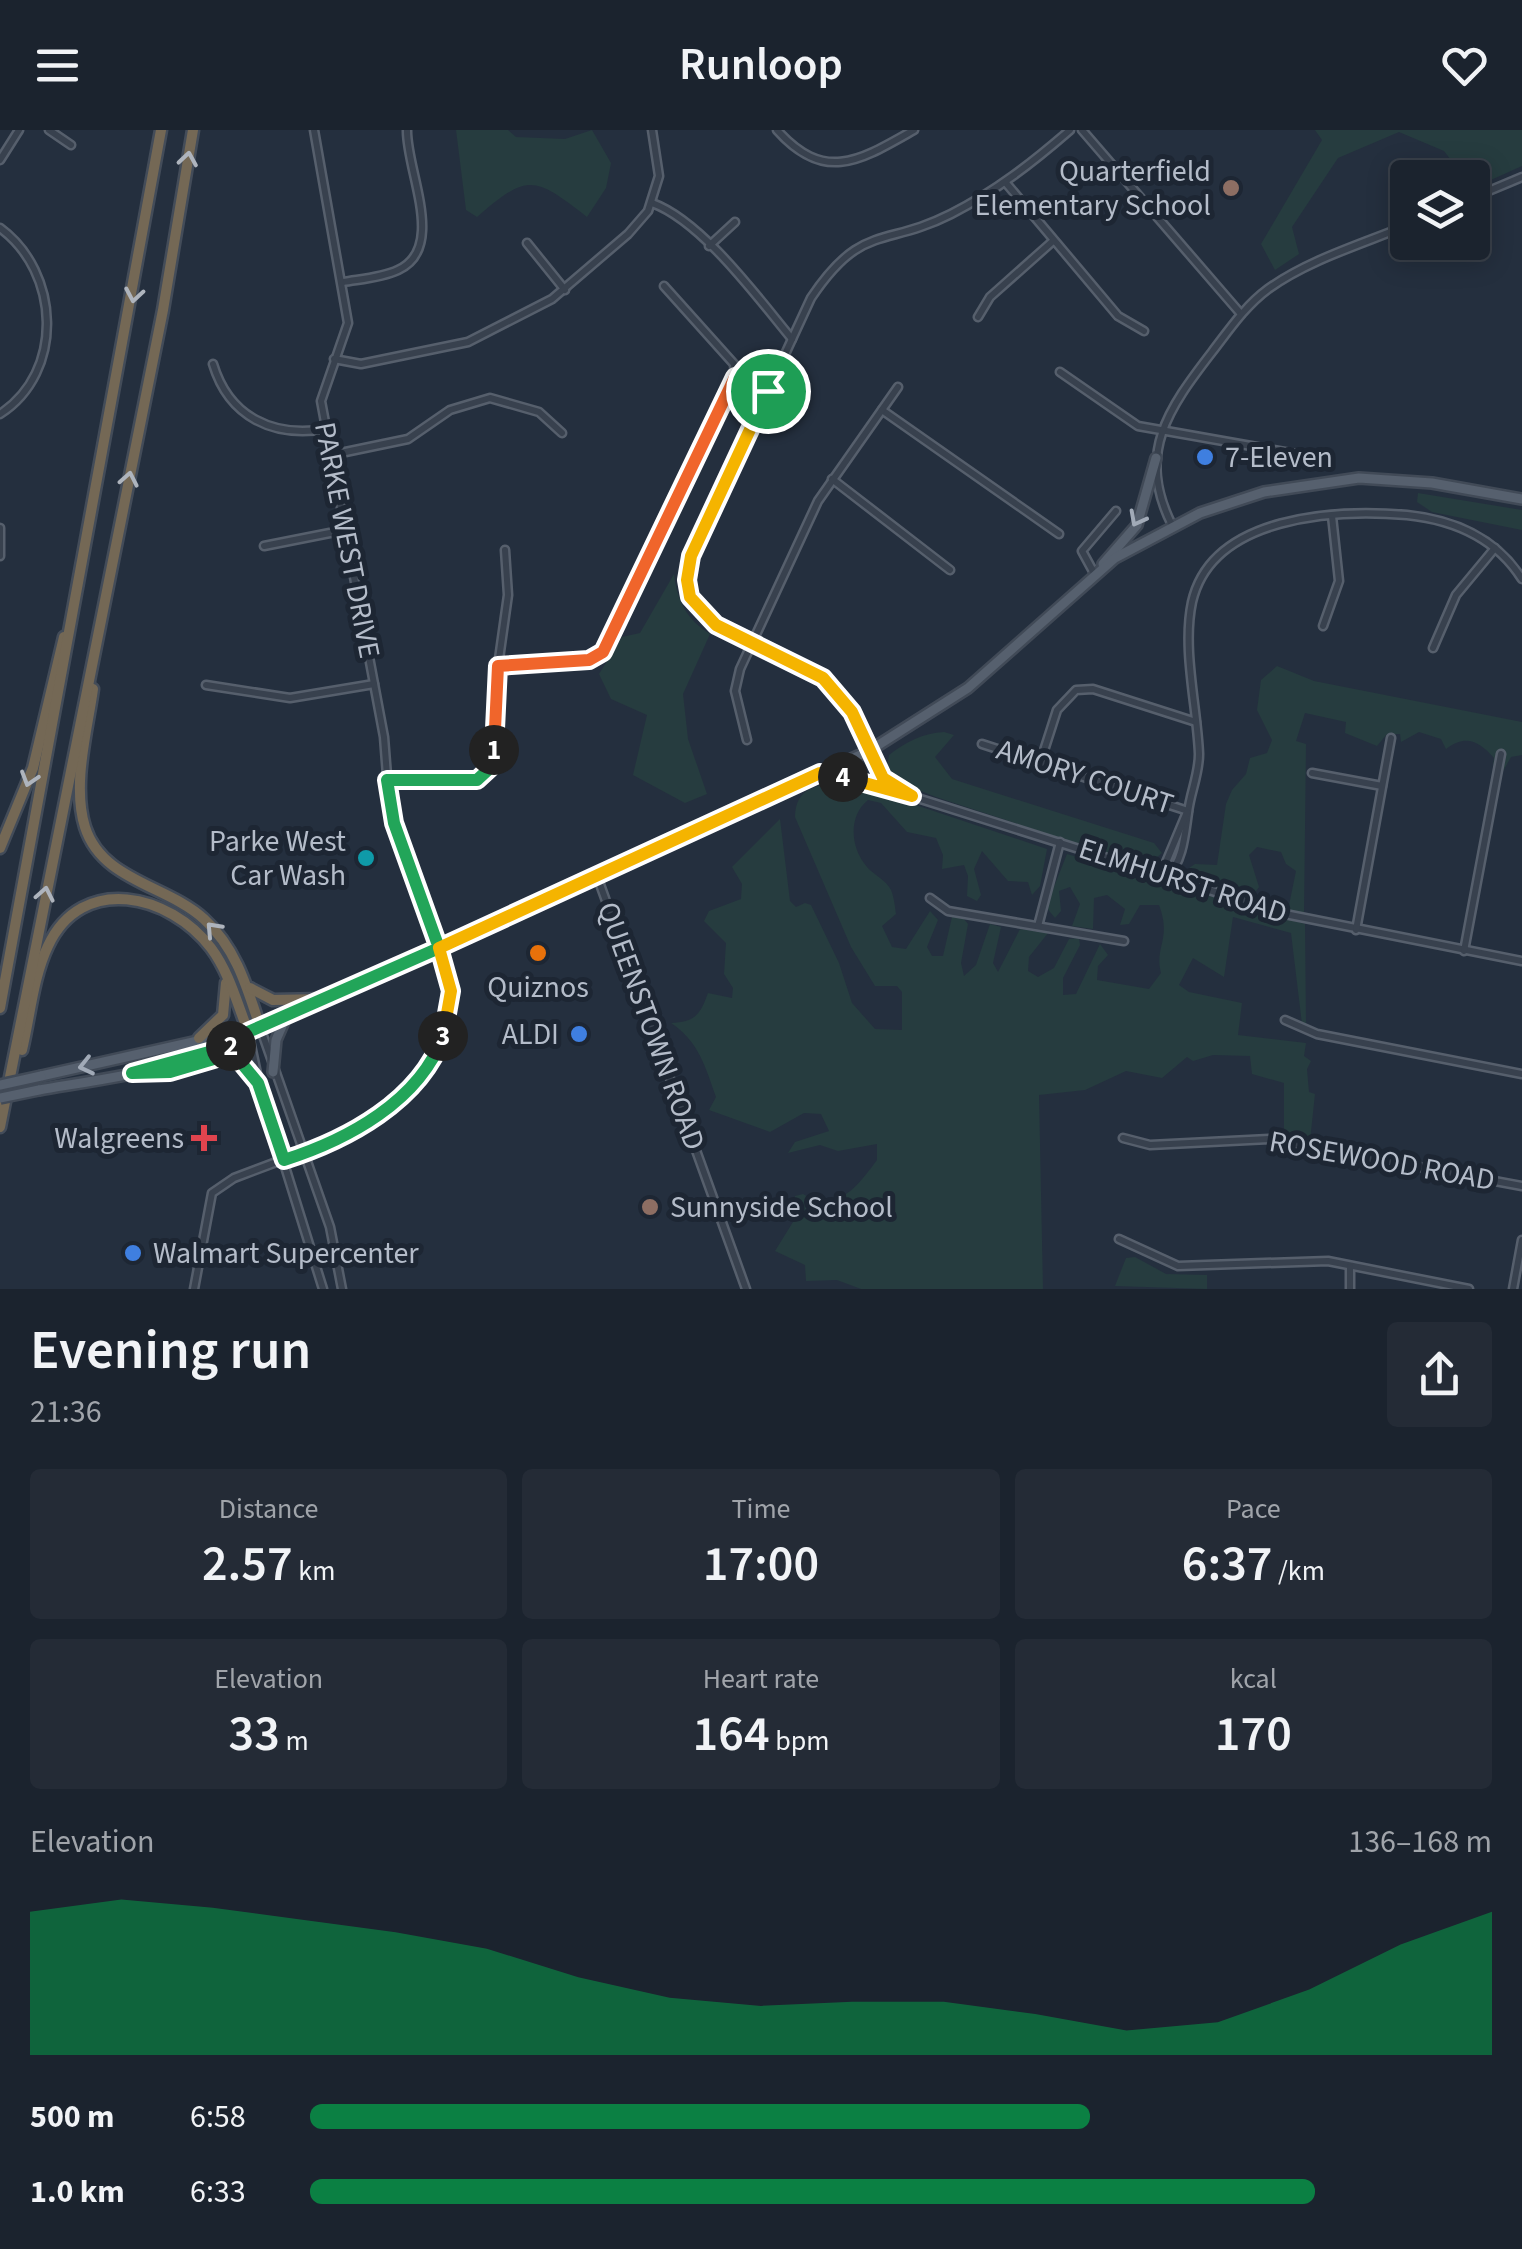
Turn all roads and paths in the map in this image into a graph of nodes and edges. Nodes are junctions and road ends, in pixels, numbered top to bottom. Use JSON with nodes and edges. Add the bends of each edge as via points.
{"nodes":[{"id":1,"x":19,"y":130,"type":"edge"},
{"id":2,"x":49,"y":130,"type":"edge"},
{"id":3,"x":162,"y":130,"type":"edge"},
{"id":4,"x":193,"y":130,"type":"edge"},
{"id":5,"x":314,"y":130,"type":"edge"},
{"id":6,"x":407,"y":130,"type":"edge"},
{"id":7,"x":652,"y":130,"type":"edge"},
{"id":8,"x":777,"y":130,"type":"edge"},
{"id":9,"x":914,"y":130,"type":"edge"},
{"id":10,"x":1070,"y":130,"type":"edge"},
{"id":11,"x":1082,"y":130,"type":"edge"},
{"id":12,"x":71,"y":145,"type":"dead end"},
{"id":13,"x":0,"y":160,"type":"edge"},
{"id":14,"x":1522,"y":177,"type":"edge"},
{"id":15,"x":1006,"y":183,"type":"junction"},
{"id":16,"x":1490,"y":190,"type":"edge"},
{"id":17,"x":652,"y":203,"type":"junction"},
{"id":18,"x":735,"y":222,"type":"dead end"},
{"id":19,"x":0,"y":228,"type":"edge"},
{"id":20,"x":1390,"y":233,"type":"edge"},
{"id":21,"x":1053,"y":241,"type":"junction"},
{"id":22,"x":526,"y":243,"type":"dead end"},
{"id":23,"x":709,"y":246,"type":"junction"},
{"id":24,"x":343,"y":282,"type":"junction"},
{"id":25,"x":664,"y":286,"type":"dead end"},
{"id":26,"x":565,"y":290,"type":"junction"},
{"id":27,"x":1242,"y":314,"type":"junction"},
{"id":28,"x":978,"y":317,"type":"dead end"},
{"id":29,"x":1144,"y":332,"type":"dead end"},
{"id":30,"x":792,"y":339,"type":"junction"},
{"id":31,"x":334,"y":359,"type":"junction"},
{"id":32,"x":213,"y":364,"type":"dead end"},
{"id":33,"x":1060,"y":372,"type":"dead end"},
{"id":34,"x":735,"y":377,"type":"junction"},
{"id":35,"x":898,"y":387,"type":"dead end"},
{"id":36,"x":768,"y":391,"type":"junction"},
{"id":37,"x":882,"y":410,"type":"junction"},
{"id":38,"x":0,"y":414,"type":"edge"},
{"id":39,"x":326,"y":429,"type":"junction"},
{"id":40,"x":1161,"y":429,"type":"junction"},
{"id":41,"x":562,"y":433,"type":"dead end"},
{"id":42,"x":330,"y":455,"type":"junction"},
{"id":43,"x":1156,"y":458,"type":"junction"},
{"id":44,"x":1319,"y":458,"type":"dead end"},
{"id":45,"x":832,"y":479,"type":"junction"},
{"id":46,"x":99,"y":480,"type":"junction"},
{"id":47,"x":1522,"y":499,"type":"edge"},
{"id":48,"x":1116,"y":510,"type":"dead end"},
{"id":49,"x":1332,"y":516,"type":"junction"},
{"id":50,"x":1172,"y":525,"type":"junction"},
{"id":51,"x":0,"y":528,"type":"edge"},
{"id":52,"x":344,"y":530,"type":"junction"},
{"id":53,"x":1059,"y":534,"type":"dead end"},
{"id":54,"x":264,"y":546,"type":"dead end"},
{"id":55,"x":1495,"y":548,"type":"junction"},
{"id":56,"x":506,"y":550,"type":"dead end"},
{"id":57,"x":0,"y":556,"type":"edge"},
{"id":58,"x":950,"y":570,"type":"dead end"},
{"id":59,"x":1097,"y":571,"type":"junction"},
{"id":60,"x":110,"y":574,"type":"junction"},
{"id":61,"x":1522,"y":579,"type":"edge"},
{"id":62,"x":1323,"y":626,"type":"dead end"},
{"id":63,"x":753,"y":642,"type":"junction"},
{"id":64,"x":1433,"y":648,"type":"dead end"},
{"id":65,"x":498,"y":666,"type":"junction"},
{"id":66,"x":206,"y":684,"type":"dead end"},
{"id":67,"x":374,"y":684,"type":"junction"},
{"id":68,"x":1196,"y":722,"type":"junction"},
{"id":69,"x":1391,"y":738,"type":"dead end"},
{"id":70,"x":747,"y":740,"type":"dead end"},
{"id":71,"x":982,"y":744,"type":"dead end"},
{"id":72,"x":869,"y":751,"type":"junction"},
{"id":73,"x":1501,"y":754,"type":"dead end"},
{"id":74,"x":1040,"y":762,"type":"junction"},
{"id":75,"x":1312,"y":772,"type":"dead end"},
{"id":76,"x":820,"y":773,"type":"junction"},
{"id":77,"x":387,"y":780,"type":"junction"},
{"id":78,"x":1382,"y":786,"type":"junction"},
{"id":79,"x":912,"y":796,"type":"junction"},
{"id":80,"x":1188,"y":810,"type":"junction"},
{"id":81,"x":1060,"y":842,"type":"junction"},
{"id":82,"x":0,"y":848,"type":"edge"},
{"id":83,"x":597,"y":876,"type":"junction"},
{"id":84,"x":1166,"y":876,"type":"junction"},
{"id":85,"x":930,"y":898,"type":"dead end"},
{"id":86,"x":1038,"y":926,"type":"junction"},
{"id":87,"x":1356,"y":930,"type":"junction"},
{"id":88,"x":1124,"y":941,"type":"dead end"},
{"id":89,"x":439,"y":948,"type":"junction"},
{"id":90,"x":1464,"y":950,"type":"junction"},
{"id":91,"x":1522,"y":961,"type":"edge"},
{"id":92,"x":224,"y":967,"type":"junction"},
{"id":93,"x":245,"y":984,"type":"junction"},
{"id":94,"x":325,"y":999,"type":"junction"},
{"id":95,"x":0,"y":1008,"type":"edge"},
{"id":96,"x":286,"y":1016,"type":"junction"},
{"id":97,"x":1284,"y":1020,"type":"dead end"},
{"id":98,"x":260,"y":1027,"type":"junction"},
{"id":99,"x":248,"y":1032,"type":"junction"},
{"id":100,"x":199,"y":1038,"type":"junction"},
{"id":101,"x":273,"y":1072,"type":"junction"},
{"id":102,"x":132,"y":1073,"type":"junction"},
{"id":103,"x":1522,"y":1074,"type":"edge"},
{"id":104,"x":258,"y":1083,"type":"junction"},
{"id":105,"x":0,"y":1085,"type":"edge"},
{"id":106,"x":0,"y":1098,"type":"edge"},
{"id":107,"x":0,"y":1130,"type":"edge"},
{"id":108,"x":1123,"y":1138,"type":"dead end"},
{"id":109,"x":304,"y":1154,"type":"junction"},
{"id":110,"x":284,"y":1160,"type":"junction"},
{"id":111,"x":1522,"y":1186,"type":"edge"},
{"id":112,"x":1119,"y":1239,"type":"dead end"},
{"id":113,"x":1522,"y":1240,"type":"edge"},
{"id":114,"x":1350,"y":1267,"type":"junction"},
{"id":115,"x":1443,"y":1286,"type":"edge"},
{"id":116,"x":194,"y":1289,"type":"edge"},
{"id":117,"x":323,"y":1289,"type":"edge"},
{"id":118,"x":342,"y":1289,"type":"edge"},
{"id":119,"x":746,"y":1289,"type":"edge"},
{"id":120,"x":1350,"y":1289,"type":"edge"},
{"id":121,"x":1469,"y":1289,"type":"edge"},
{"id":122,"x":1513,"y":1289,"type":"edge"}],
"edges":[{"from":1,"to":13,"type":"street"},
{"from":2,"to":12,"type":"street"},
{"from":3,"to":46,"type":"highway","one_way":true},
{"from":60,"to":4,"type":"highway","one_way":true},
{"from":5,"to":24,"type":"street","name":"PARKE WEST DRIVE"},
{"from":6,"to":24,"type":"street","via":[[422,230],[419,251],[400,270]]},
{"from":7,"to":17,"type":"street","via":[[660,164]]},
{"from":8,"to":9,"type":"street","via":[[797,150],[832,163],[860,160]]},
{"from":10,"to":15,"type":"street"},
{"from":11,"to":27,"type":"street"},
{"from":14,"to":16,"type":"street"},
{"from":15,"to":21,"type":"street"},
{"from":15,"to":30,"type":"street","via":[[948,216],[884,234],[851,252],[811,298]]},
{"from":17,"to":23,"type":"street","via":[[684,220]]},
{"from":17,"to":26,"type":"street","via":[[638,225]]},
{"from":18,"to":23,"type":"street"},
{"from":19,"to":38,"type":"street","via":[[28,252],[48,310],[31,387]]},
{"from":20,"to":27,"type":"street","via":[[1306,268],[1268,289]]},
{"from":21,"to":28,"type":"street","via":[[990,297]]},
{"from":21,"to":29,"type":"street","via":[[1118,316]]},
{"from":22,"to":26,"type":"street"},
{"from":23,"to":30,"type":"street"},
{"from":24,"to":31,"type":"street","name":"PARKE WEST DRIVE","via":[[348,323]]},
{"from":25,"to":34,"type":"street","via":[[734,364]]},
{"from":26,"to":31,"type":"street","via":[[468,342],[361,364]]},
{"from":27,"to":40,"type":"street"},
{"from":30,"to":36,"type":"street"},
{"from":31,"to":39,"type":"street","name":"PARKE WEST DRIVE","via":[[321,400]]},
{"from":32,"to":39,"type":"street","via":[[226,395],[254,421],[291,432]]},
{"from":33,"to":40,"type":"street","via":[[1127,422]]},
{"from":34,"to":36,"type":"street"},
{"from":34,"to":65,"type":"street","via":[[609,646],[589,660]]},
{"from":35,"to":37,"type":"street"},
{"from":36,"to":63,"type":"street","name":"ELMHURST ROAD","via":[[691,556],[687,580],[693,603],[716,625]]},
{"from":37,"to":45,"type":"street"},
{"from":37,"to":53,"type":"street"},
{"from":39,"to":42,"type":"street","name":"PARKE WEST DRIVE"},
{"from":40,"to":43,"type":"street"},
{"from":40,"to":44,"type":"street"},
{"from":41,"to":42,"type":"street","via":[[539,412],[490,398],[450,410],[408,439]]},
{"from":42,"to":52,"type":"street","name":"PARKE WEST DRIVE"},
{"from":43,"to":50,"type":"street","via":[[1158,493]]},
{"from":43,"to":59,"type":"main road","one_way":true,"via":[[1141,516]]},
{"from":45,"to":58,"type":"street"},
{"from":45,"to":63,"type":"street"},
{"from":46,"to":82,"type":"highway","one_way":true,"via":[[40,742]]},
{"from":46,"to":95,"type":"highway"},
{"from":47,"to":50,"type":"main road","via":[[1419,482],[1337,479],[1264,492]]},
{"from":48,"to":59,"type":"street","via":[[1082,551]]},
{"from":49,"to":55,"type":"street","via":[[1438,520]]},
{"from":49,"to":62,"type":"street","via":[[1339,581]]},
{"from":49,"to":68,"type":"street","via":[[1248,536],[1206,570],[1190,613]]},
{"from":50,"to":59,"type":"main road"},
{"from":51,"to":57,"type":"street"},
{"from":52,"to":54,"type":"street"},
{"from":52,"to":67,"type":"street","name":"PARKE WEST DRIVE"},
{"from":55,"to":61,"type":"street"},
{"from":55,"to":64,"type":"street","via":[[1461,588]]},
{"from":56,"to":65,"type":"street","via":[[508,595]]},
{"from":59,"to":72,"type":"main road","via":[[968,688]]},
{"from":93,"to":60,"type":"highway","one_way":true,"via":[[226,944],[204,920],[112,866],[84,826],[82,771]]},
{"from":107,"to":60,"type":"highway","one_way":true},
{"from":63,"to":70,"type":"street","via":[[735,692]]},
{"from":63,"to":72,"type":"street","name":"ELMHURST ROAD","via":[[808,668],[835,690]]},
{"from":65,"to":77,"type":"street","via":[[493,759],[484,774],[477,780]]},
{"from":66,"to":67,"type":"street","via":[[290,698]]},
{"from":67,"to":77,"type":"street","name":"PARKE WEST DRIVE"},
{"from":68,"to":74,"type":"street","via":[[1076,690],[1056,710]]},
{"from":68,"to":80,"type":"street","via":[[1198,775]]},
{"from":69,"to":78,"type":"street"},
{"from":71,"to":74,"type":"street","name":"AMORY COURT"},
{"from":72,"to":76,"type":"main road"},
{"from":72,"to":79,"type":"street","name":"ELMHURST ROAD","via":[[883,778]]},
{"from":73,"to":90,"type":"street"},
{"from":74,"to":80,"type":"street","name":"AMORY COURT"},
{"from":75,"to":78,"type":"street"},
{"from":76,"to":79,"type":"main road"},
{"from":76,"to":83,"type":"main road"},
{"from":77,"to":89,"type":"street","name":"PARKE WEST DRIVE","via":[[394,823]]},
{"from":78,"to":87,"type":"street"},
{"from":79,"to":81,"type":"street","name":"ELMHURST ROAD"},
{"from":80,"to":84,"type":"street","via":[[1174,870]]},
{"from":81,"to":84,"type":"street","name":"ELMHURST ROAD"},
{"from":81,"to":86,"type":"street"},
{"from":83,"to":89,"type":"main road"},
{"from":83,"to":119,"type":"street","name":"QUEENSTOWN ROAD"},
{"from":84,"to":87,"type":"street","name":"ELMHURST ROAD"},
{"from":85,"to":86,"type":"street","via":[[948,911]]},
{"from":86,"to":88,"type":"street"},
{"from":87,"to":90,"type":"street","name":"ELMHURST ROAD"},
{"from":89,"to":94,"type":"main road"},
{"from":89,"to":109,"type":"street","name":"PARKE WEST DRIVE","via":[[451,991],[448,1020],[430,1062],[395,1102]]},
{"from":90,"to":91,"type":"street","name":"ELMHURST ROAD"},
{"from":92,"to":99,"type":"highway"},
{"from":92,"to":100,"type":"highway","via":[[226,1008]]},
{"from":92,"to":107,"type":"highway","via":[[196,932],[153,903],[114,898],[77,912],[44,955]]},
{"from":93,"to":94,"type":"highway","via":[[273,1000]]},
{"from":93,"to":98,"type":"highway"},
{"from":94,"to":96,"type":"main road"},
{"from":96,"to":98,"type":"main road"},
{"from":96,"to":101,"type":"main road"},
{"from":97,"to":103,"type":"street","via":[[1316,1034]]},
{"from":98,"to":99,"type":"main road"},
{"from":98,"to":101,"type":"street"},
{"from":99,"to":100,"type":"main road"},
{"from":99,"to":102,"type":"main road","via":[[236,1044]]},
{"from":99,"to":104,"type":"street"},
{"from":100,"to":105,"type":"main road","one_way":true,"bridge":true},
{"from":101,"to":109,"type":"street"},
{"from":102,"to":104,"type":"main road","via":[[170,1072],[224,1056],[239,1060]]},
{"from":102,"to":106,"type":"main road","bridge":true},
{"from":104,"to":110,"type":"street"},
{"from":108,"to":111,"type":"street","name":"ROSEWOOD ROAD","via":[[1150,1145],[1269,1140]]},
{"from":109,"to":110,"type":"street","name":"PARKE WEST DRIVE"},
{"from":109,"to":118,"type":"street","via":[[330,1227]]},
{"from":110,"to":116,"type":"street","name":"PARKE WEST DRIVE","via":[[234,1178],[212,1194]]},
{"from":110,"to":117,"type":"street"},
{"from":112,"to":114,"type":"street","via":[[1178,1266],[1318,1261]]},
{"from":113,"to":122,"type":"street"},
{"from":114,"to":115,"type":"street"},
{"from":114,"to":120,"type":"street"},
{"from":115,"to":121,"type":"street"}]}
